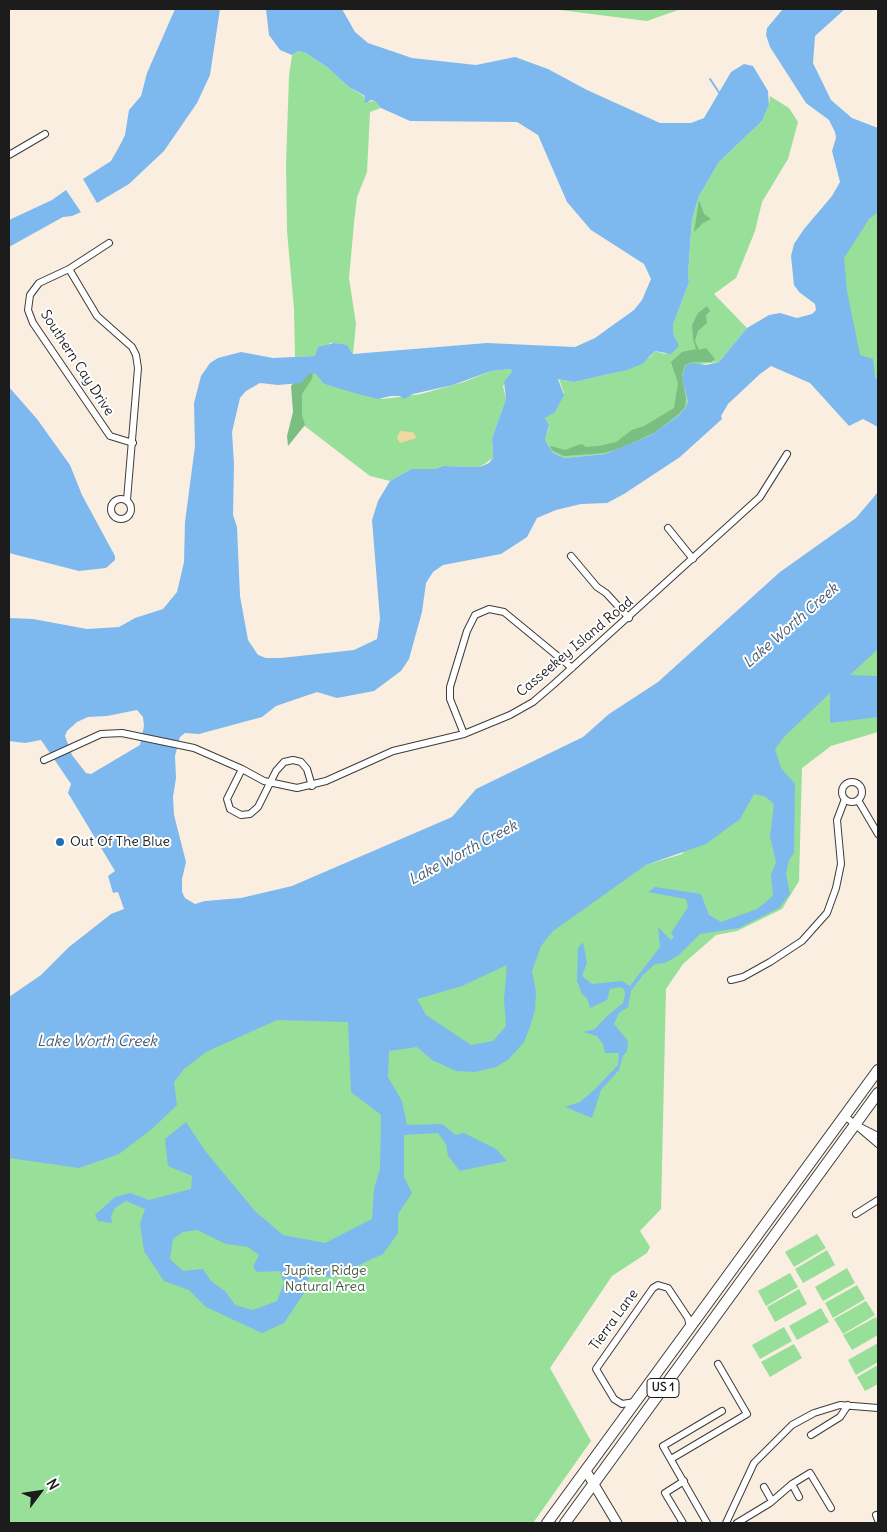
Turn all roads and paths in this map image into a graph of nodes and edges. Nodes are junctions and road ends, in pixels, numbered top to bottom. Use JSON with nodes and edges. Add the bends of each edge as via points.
{"nodes":[{"id":1,"x":45,"y":134,"type":"dead end"},
{"id":2,"x":9,"y":155,"type":"edge"},
{"id":3,"x":110,"y":243,"type":"dead end"},
{"id":4,"x":69,"y":269,"type":"junction"},
{"id":5,"x":133,"y":443,"type":"junction"},
{"id":6,"x":787,"y":454,"type":"dead end"},
{"id":7,"x":127,"y":500,"type":"dead end"},
{"id":8,"x":668,"y":528,"type":"dead end"},
{"id":9,"x":572,"y":556,"type":"dead end"},
{"id":10,"x":693,"y":559,"type":"junction"},
{"id":11,"x":629,"y":618,"type":"junction"},
{"id":12,"x":572,"y":668,"type":"junction"},
{"id":13,"x":464,"y":734,"type":"junction"},
{"id":14,"x":44,"y":760,"type":"dead end"},
{"id":15,"x":242,"y":769,"type":"junction"},
{"id":16,"x":272,"y":783,"type":"junction"},
{"id":17,"x":312,"y":786,"type":"junction"},
{"id":18,"x":845,"y":799,"type":"junction"},
{"id":19,"x":858,"y":800,"type":"junction"},
{"id":20,"x":878,"y":834,"type":"edge"},
{"id":21,"x":731,"y":980,"type":"dead end"},
{"id":22,"x":878,"y":1070,"type":"edge"},
{"id":23,"x":878,"y":1093,"type":"edge"},
{"id":24,"x":845,"y":1116,"type":"junction"},
{"id":25,"x":854,"y":1125,"type":"junction"},
{"id":26,"x":877,"y":1140,"type":"edge"},
{"id":27,"x":878,"y":1149,"type":"edge"},
{"id":28,"x":878,"y":1200,"type":"edge"},
{"id":29,"x":856,"y":1214,"type":"dead end"},
{"id":30,"x":690,"y":1328,"type":"junction"},
{"id":31,"x":718,"y":1364,"type":"dead end"},
{"id":32,"x":636,"y":1402,"type":"junction"},
{"id":33,"x":848,"y":1405,"type":"junction"},
{"id":34,"x":878,"y":1408,"type":"edge"},
{"id":35,"x":722,"y":1410,"type":"dead end"},
{"id":36,"x":811,"y":1435,"type":"dead end"},
{"id":37,"x":671,"y":1460,"type":"junction"},
{"id":38,"x":586,"y":1471,"type":"junction"},
{"id":39,"x":684,"y":1481,"type":"junction"},
{"id":40,"x":594,"y":1484,"type":"junction"},
{"id":41,"x":792,"y":1484,"type":"junction"},
{"id":42,"x":764,"y":1487,"type":"dead end"},
{"id":43,"x":800,"y":1497,"type":"dead end"},
{"id":44,"x":772,"y":1501,"type":"junction"},
{"id":45,"x":831,"y":1508,"type":"dead end"},
{"id":46,"x":548,"y":1523,"type":"edge"},
{"id":47,"x":565,"y":1523,"type":"edge"},
{"id":48,"x":617,"y":1523,"type":"edge"},
{"id":49,"x":683,"y":1523,"type":"edge"},
{"id":50,"x":707,"y":1523,"type":"edge"},
{"id":51,"x":726,"y":1523,"type":"edge"},
{"id":52,"x":736,"y":1523,"type":"edge"}],
"edges":[{"from":1,"to":2,"type":"street"},
{"from":3,"to":4,"type":"street","name":"Southern Cay Drive"},
{"from":4,"to":5,"type":"street","name":"Southern Cay Drive","via":[[97,316],[132,346],[136,355]]},
{"from":4,"to":5,"type":"street","name":"Southern Cay Drive","via":[[39,283],[30,295],[28,310],[33,323],[110,436]]},
{"from":5,"to":7,"type":"street","name":"Southern Cay Drive"},
{"from":6,"to":10,"type":"street","name":"Casseekey Island Road","via":[[760,497]]},
{"from":8,"to":10,"type":"street"},
{"from":9,"to":11,"type":"street","via":[[597,587]]},
{"from":10,"to":11,"type":"street","name":"Casseekey Island Road"},
{"from":11,"to":12,"type":"street","name":"Casseekey Island Road"},
{"from":12,"to":13,"type":"street","name":"Casseekey Island Road","via":[[533,702]]},
{"from":12,"to":13,"type":"street","via":[[504,612],[489,609],[475,615],[450,687],[450,699]]},
{"from":13,"to":17,"type":"street","name":"Casseekey Island Road","via":[[393,751]]},
{"from":14,"to":15,"type":"street","name":"Casseekey Island Road","via":[[79,743],[109,733],[122,733],[194,748]]},
{"from":15,"to":16,"type":"street","name":"Casseekey Island Road"},
{"from":15,"to":16,"type":"street","via":[[226,799],[235,813],[250,814]]},
{"from":16,"to":17,"type":"street","name":"Casseekey Island Road","via":[[297,788]]},
{"from":16,"to":17,"type":"street","via":[[284,762],[293,760],[301,762],[307,769]]},
{"from":18,"to":19,"type":"street","via":[[850,802]]},
{"from":18,"to":19,"type":"street","via":[[843,786],[853,781],[862,790]]},
{"from":18,"to":21,"type":"street","via":[[837,820],[841,864],[826,913],[802,941],[743,977]]},
{"from":19,"to":20,"type":"street"},
{"from":22,"to":24,"type":"main road","number":"US 1"},
{"from":23,"to":25,"type":"main road","number":"US 1"},
{"from":24,"to":25,"type":"street"},
{"from":24,"to":30,"type":"main road","number":"US 1"},
{"from":25,"to":26,"type":"street","via":[[869,1130]]},
{"from":25,"to":40,"type":"main road","number":"US 1"},
{"from":26,"to":27,"type":"street"},
{"from":28,"to":29,"type":"street"},
{"from":30,"to":32,"type":"main road","number":"US 1"},
{"from":30,"to":32,"type":"street","name":"Tierra Lane","via":[[688,1318],[668,1288],[658,1285],[653,1288],[596,1369],[614,1399],[622,1404]]},
{"from":31,"to":37,"type":"street","via":[[747,1414]]},
{"from":32,"to":38,"type":"main road","number":"US 1"},
{"from":33,"to":34,"type":"street"},
{"from":33,"to":36,"type":"street","via":[[840,1417]]},
{"from":33,"to":51,"type":"street","via":[[814,1413],[792,1425],[772,1443],[754,1463]]},
{"from":35,"to":37,"type":"street","via":[[663,1446]]},
{"from":37,"to":39,"type":"street"},
{"from":38,"to":40,"type":"street"},
{"from":38,"to":46,"type":"main road","number":"US 1"},
{"from":39,"to":49,"type":"street","via":[[665,1493]]},
{"from":39,"to":50,"type":"street"},
{"from":40,"to":47,"type":"main road","number":"US 1"},
{"from":40,"to":48,"type":"street"},
{"from":41,"to":43,"type":"street"},
{"from":41,"to":44,"type":"street"},
{"from":41,"to":45,"type":"street","via":[[810,1473]]},
{"from":42,"to":44,"type":"street"},
{"from":44,"to":52,"type":"street"}]}
